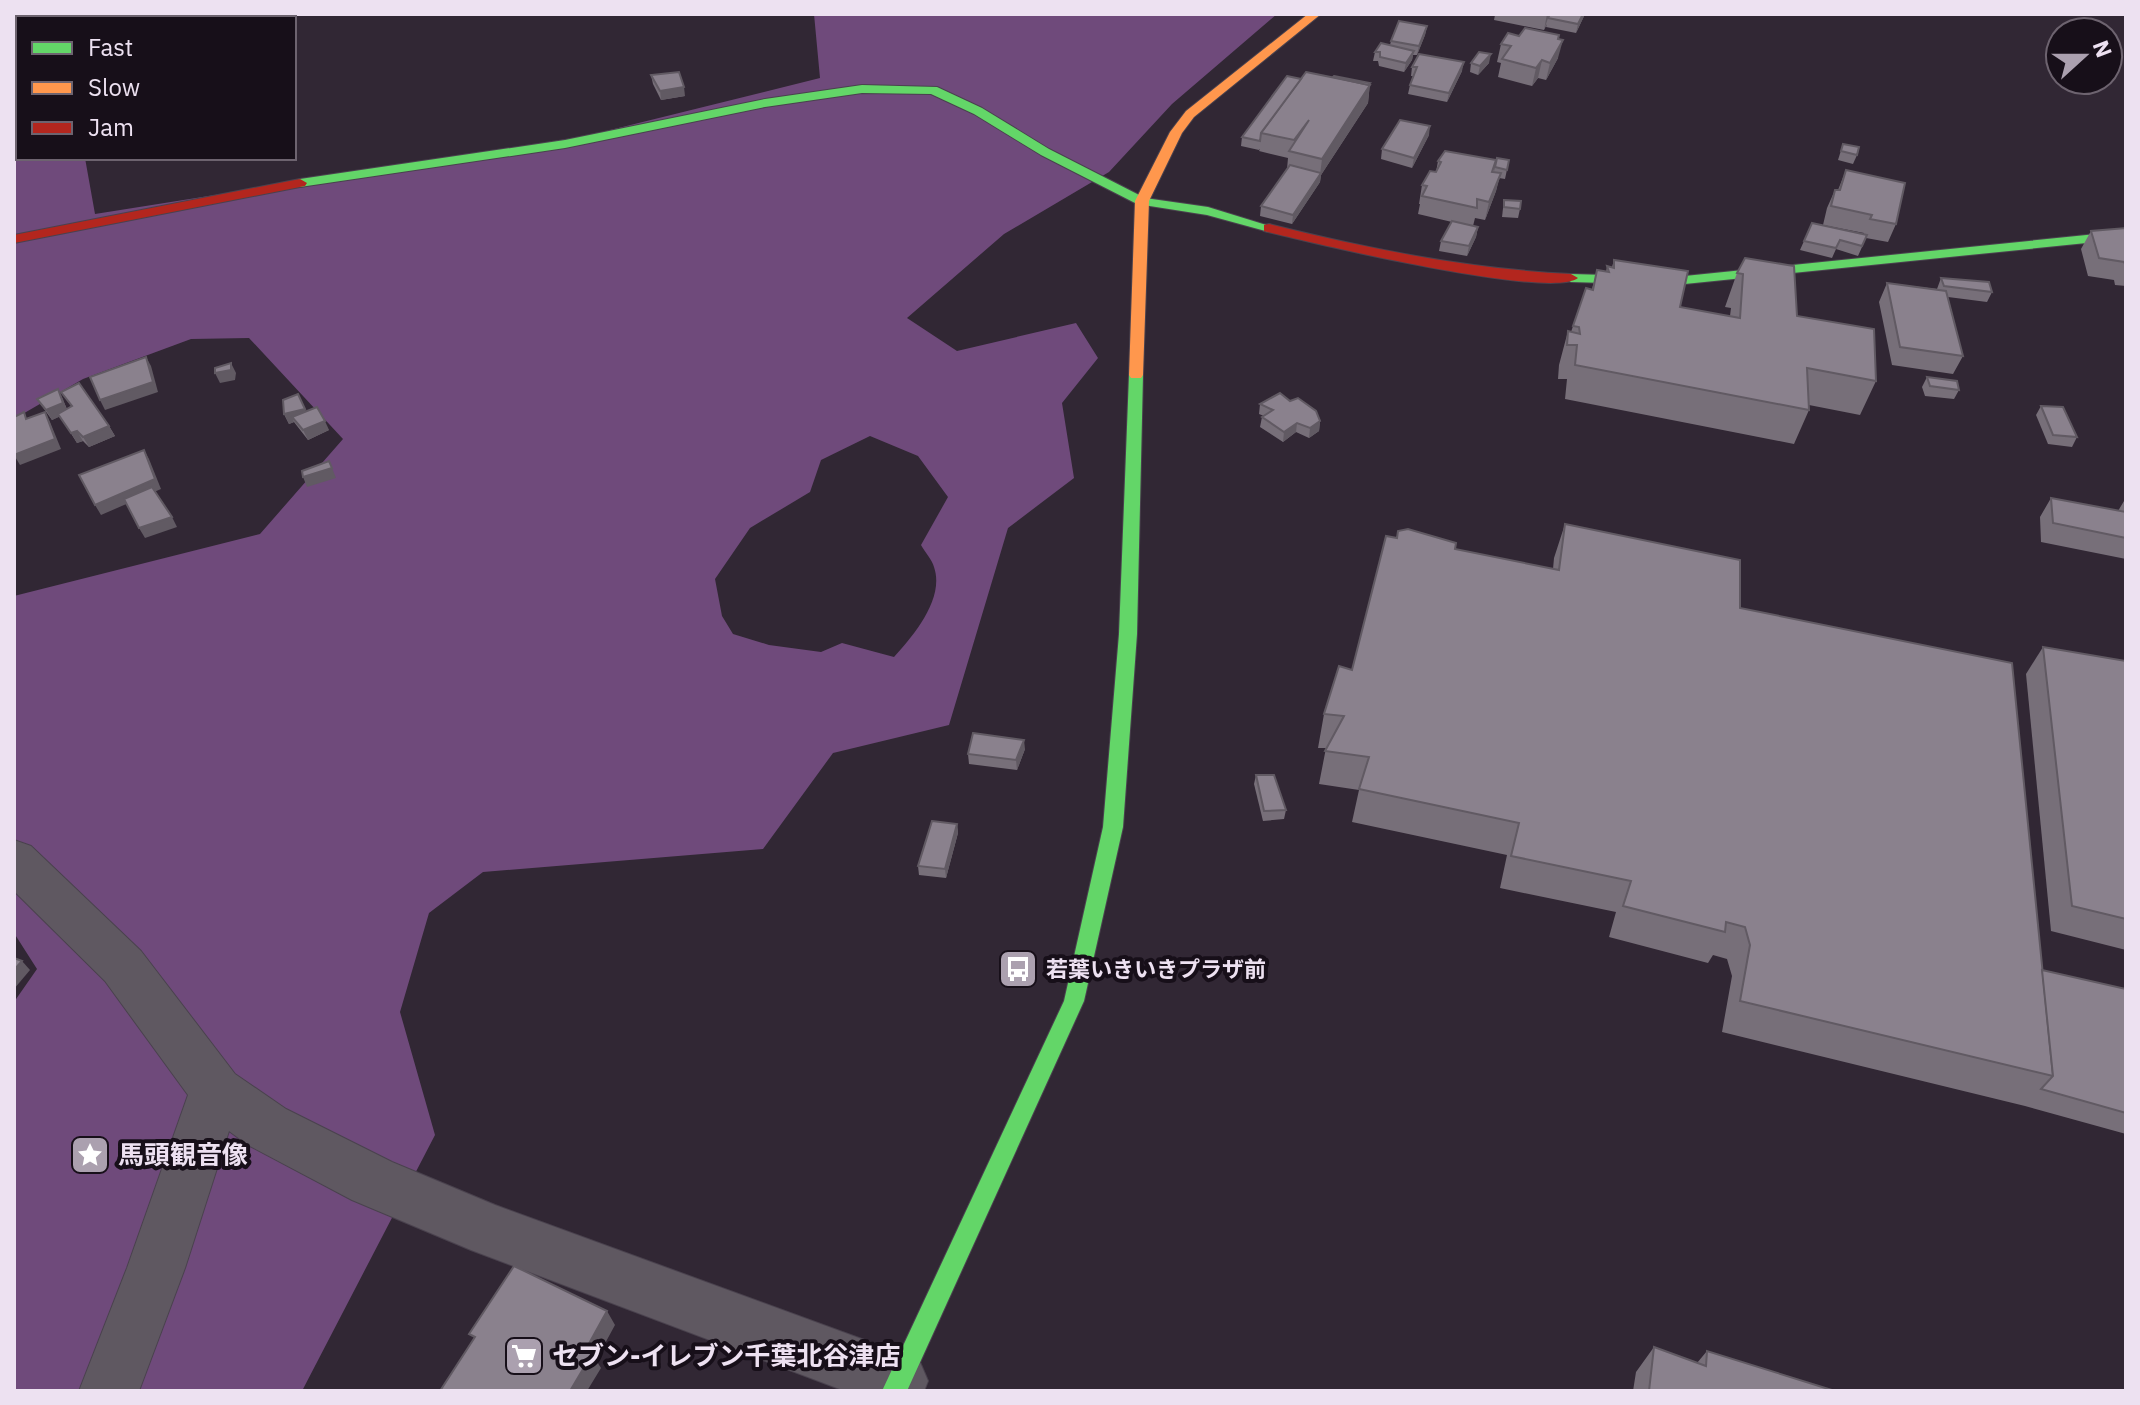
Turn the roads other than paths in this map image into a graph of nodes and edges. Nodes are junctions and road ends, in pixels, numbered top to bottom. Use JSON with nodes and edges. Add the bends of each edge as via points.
{"nodes":[{"id":1,"x":1315,"y":14,"type":"edge"},
{"id":2,"x":1142,"y":201,"type":"junction"},
{"id":3,"x":2126,"y":235,"type":"edge"},
{"id":4,"x":14,"y":239,"type":"edge"},
{"id":5,"x":14,"y":860,"type":"edge"},
{"id":6,"x":216,"y":1091,"type":"junction"},
{"id":7,"x":896,"y":1386,"type":"edge"},
{"id":8,"x":109,"y":1391,"type":"edge"}],
"edges":[{"from":1,"to":2,"type":"street","via":[[1190,114]]},
{"from":2,"to":3,"type":"street","via":[[1208,211],[1431,265],[1507,276],[1675,281]]},
{"from":2,"to":4,"type":"street","via":[[933,90],[862,89],[481,158],[306,182]]},
{"from":2,"to":7,"type":"street","via":[[1128,634],[1113,827],[1074,1001]]},
{"from":5,"to":6,"type":"street","via":[[123,966]]},
{"from":6,"to":7,"type":"street","via":[[267,1127],[372,1181]]},
{"from":6,"to":8,"type":"street"}]}
